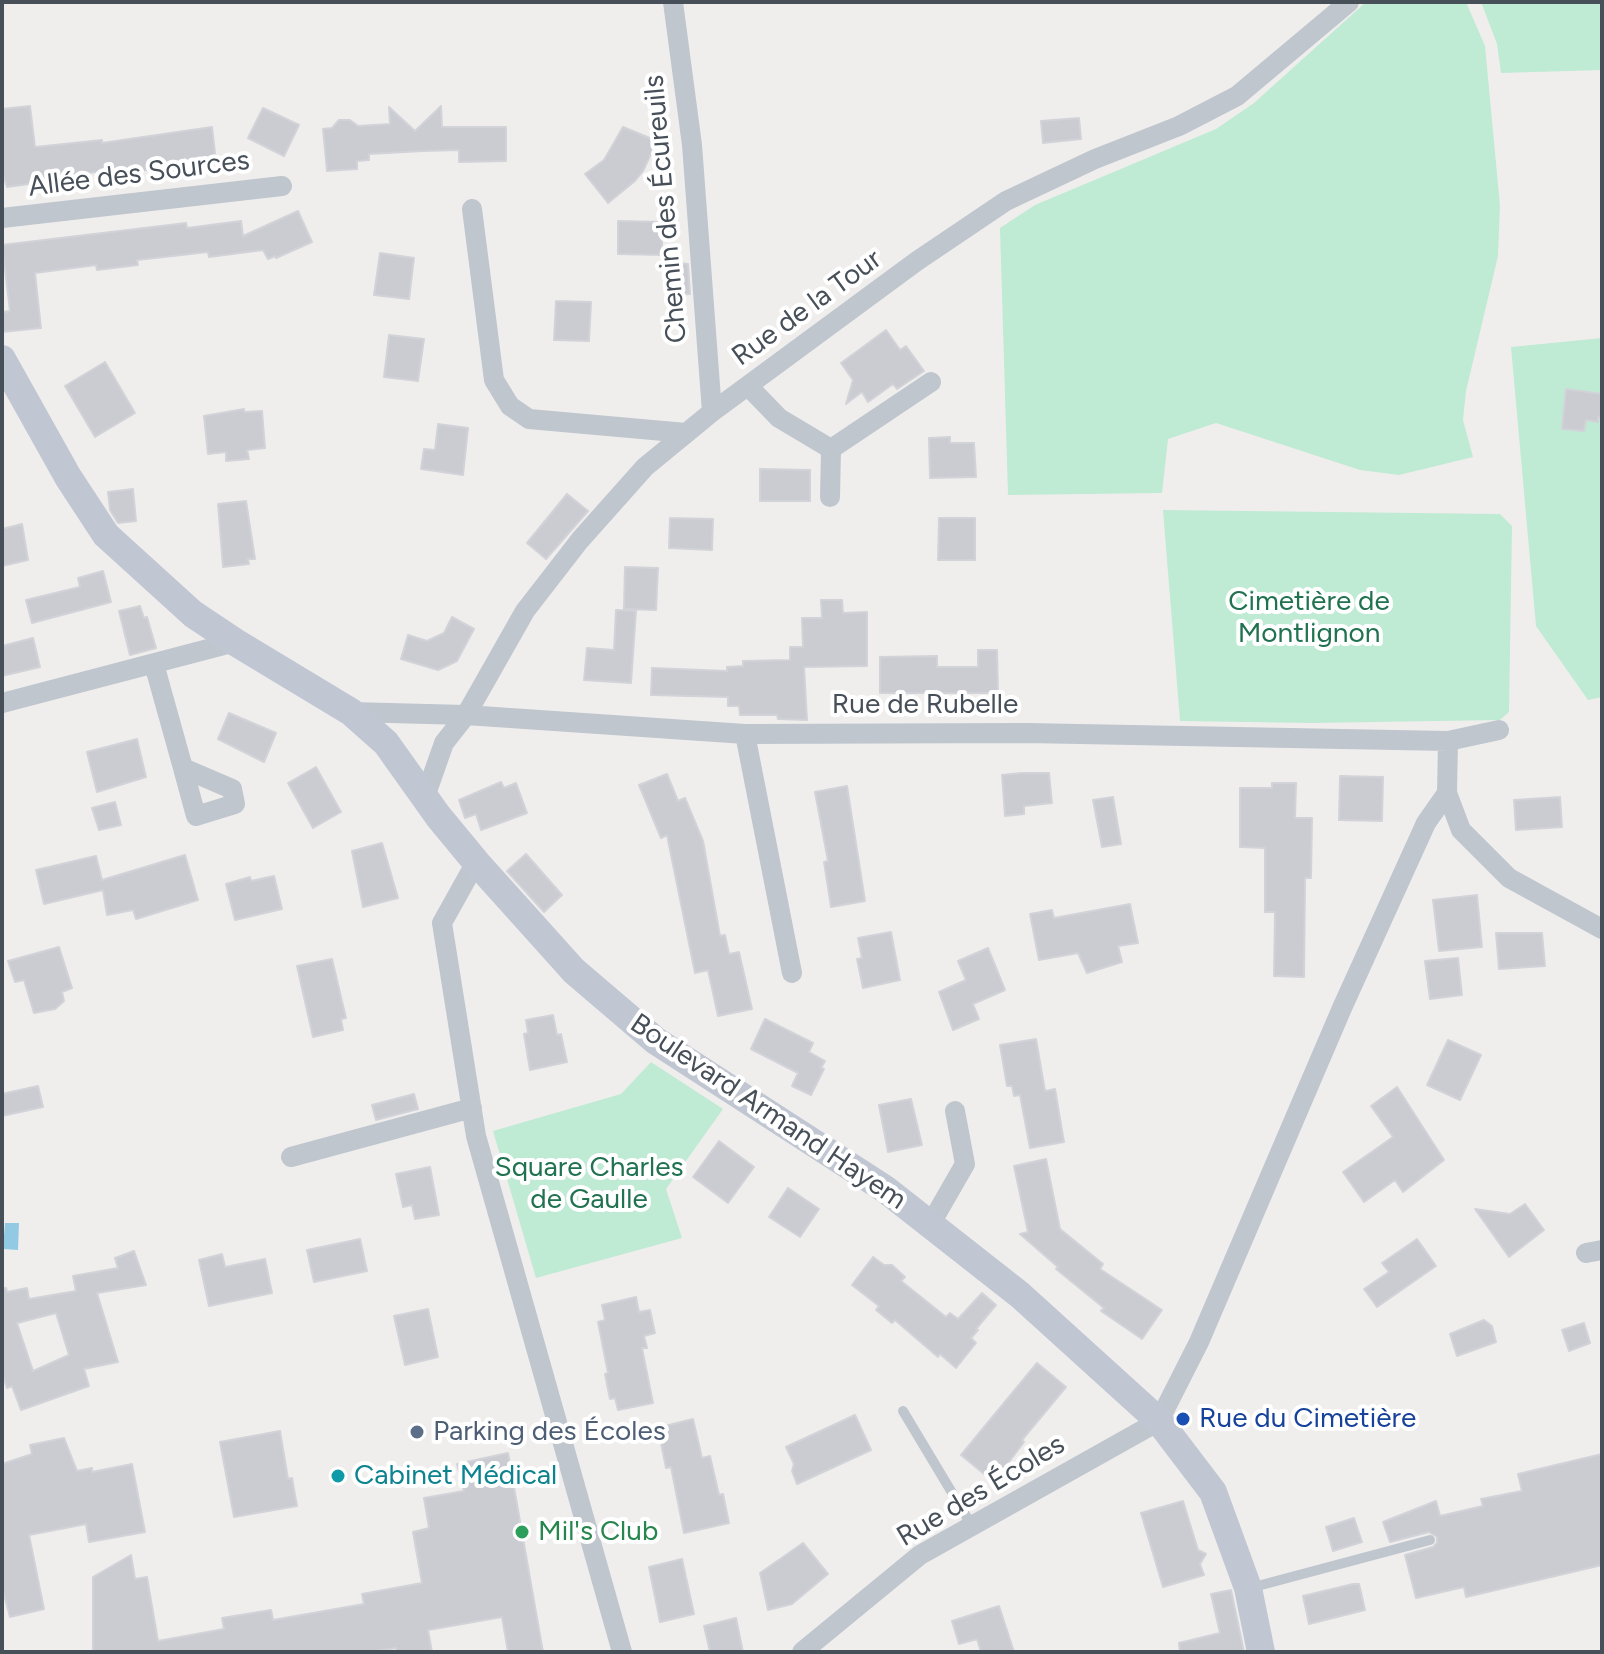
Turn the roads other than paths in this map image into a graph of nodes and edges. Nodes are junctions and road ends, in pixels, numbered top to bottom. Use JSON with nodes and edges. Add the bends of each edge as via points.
{"nodes":[{"id":1,"x":673,"y":2,"type":"edge"},
{"id":2,"x":1349,"y":2,"type":"edge"},
{"id":3,"x":282,"y":186,"type":"dead end"},
{"id":4,"x":472,"y":209,"type":"dead end"},
{"id":5,"x":2,"y":218,"type":"edge"},
{"id":6,"x":2,"y":359,"type":"edge"},
{"id":7,"x":931,"y":382,"type":"dead end"},
{"id":8,"x":748,"y":386,"type":"junction"},
{"id":9,"x":712,"y":412,"type":"junction"},
{"id":10,"x":686,"y":433,"type":"junction"},
{"id":11,"x":831,"y":449,"type":"junction"},
{"id":12,"x":830,"y":497,"type":"dead end"},
{"id":13,"x":235,"y":642,"type":"junction"},
{"id":14,"x":154,"y":664,"type":"junction"},
{"id":15,"x":2,"y":703,"type":"edge"},
{"id":16,"x":351,"y":712,"type":"junction"},
{"id":17,"x":466,"y":715,"type":"junction"},
{"id":18,"x":1499,"y":730,"type":"dead end"},
{"id":19,"x":745,"y":734,"type":"junction"},
{"id":20,"x":1448,"y":741,"type":"junction"},
{"id":21,"x":183,"y":768,"type":"dead end"},
{"id":22,"x":1447,"y":793,"type":"junction"},
{"id":23,"x":425,"y":797,"type":"junction"},
{"id":24,"x":476,"y":862,"type":"junction"},
{"id":25,"x":1602,"y":929,"type":"edge"},
{"id":26,"x":792,"y":973,"type":"dead end"},
{"id":27,"x":472,"y":1108,"type":"junction"},
{"id":28,"x":955,"y":1111,"type":"dead end"},
{"id":29,"x":291,"y":1157,"type":"dead end"},
{"id":30,"x":930,"y":1225,"type":"junction"},
{"id":31,"x":903,"y":1411,"type":"dead end"},
{"id":32,"x":1159,"y":1421,"type":"junction"},
{"id":33,"x":972,"y":1526,"type":"junction"},
{"id":34,"x":1430,"y":1540,"type":"dead end"},
{"id":35,"x":1248,"y":1588,"type":"junction"},
{"id":36,"x":622,"y":1652,"type":"edge"},
{"id":37,"x":802,"y":1652,"type":"edge"},
{"id":38,"x":1261,"y":1652,"type":"edge"}],
"edges":[{"from":1,"to":9,"type":"street","name":"Chemin des Écureuils","via":[[692,145]]},
{"from":2,"to":8,"type":"street","name":"Rue de la Tour","via":[[1237,96],[1006,201]]},
{"from":3,"to":5,"type":"street","name":"Allée des Sources"},
{"from":4,"to":10,"type":"street","via":[[494,380],[510,406],[529,419]]},
{"from":6,"to":13,"type":"main road","name":"Boulevard Armand Hayem","via":[[106,535],[193,614]]},
{"from":7,"to":11,"type":"street"},
{"from":8,"to":9,"type":"street","name":"Rue de la Tour"},
{"from":8,"to":11,"type":"street","via":[[779,418]]},
{"from":9,"to":10,"type":"street","name":"Rue de la Tour"},
{"from":10,"to":17,"type":"street","name":"Rue de la Tour","via":[[645,467],[525,611]]},
{"from":11,"to":12,"type":"street"},
{"from":13,"to":14,"type":"street"},
{"from":13,"to":16,"type":"main road","name":"Boulevard Armand Hayem"},
{"from":14,"to":15,"type":"street"},
{"from":14,"to":21,"type":"street"},
{"from":16,"to":17,"type":"street","name":"Rue de Rubelle"},
{"from":16,"to":23,"type":"main road","name":"Boulevard Armand Hayem","via":[[386,743]]},
{"from":17,"to":19,"type":"street","name":"Rue de Rubelle"},
{"from":17,"to":23,"type":"street","name":"Rue de la Tour","via":[[444,743]]},
{"from":18,"to":20,"type":"street","name":"Rue de Rubelle"},
{"from":19,"to":20,"type":"street","name":"Rue de Rubelle"},
{"from":19,"to":26,"type":"street"},
{"from":20,"to":22,"type":"street"},
{"from":22,"to":25,"type":"street","via":[[1461,830],[1509,878]]},
{"from":22,"to":32,"type":"street","via":[[1420,837],[1199,1342]]},
{"from":23,"to":24,"type":"main road","name":"Boulevard Armand Hayem"},
{"from":24,"to":27,"type":"street","via":[[442,923]]},
{"from":24,"to":30,"type":"main road","name":"Boulevard Armand Hayem","via":[[574,971],[656,1041],[885,1189]]},
{"from":27,"to":29,"type":"street"},
{"from":27,"to":36,"type":"street"},
{"from":28,"to":30,"type":"street","via":[[965,1164]]},
{"from":30,"to":32,"type":"main road","name":"Boulevard Armand Hayem","via":[[1020,1295]]},
{"from":31,"to":33,"type":"lane"},
{"from":32,"to":33,"type":"street","name":"Rue des Écoles"},
{"from":32,"to":35,"type":"main road","name":"Boulevard Armand Hayem","via":[[1213,1492]]},
{"from":33,"to":37,"type":"street","name":"Rue des Écoles","via":[[920,1555]]},
{"from":34,"to":35,"type":"lane"},
{"from":35,"to":38,"type":"main road","name":"Boulevard Armand Hayem"}]}
